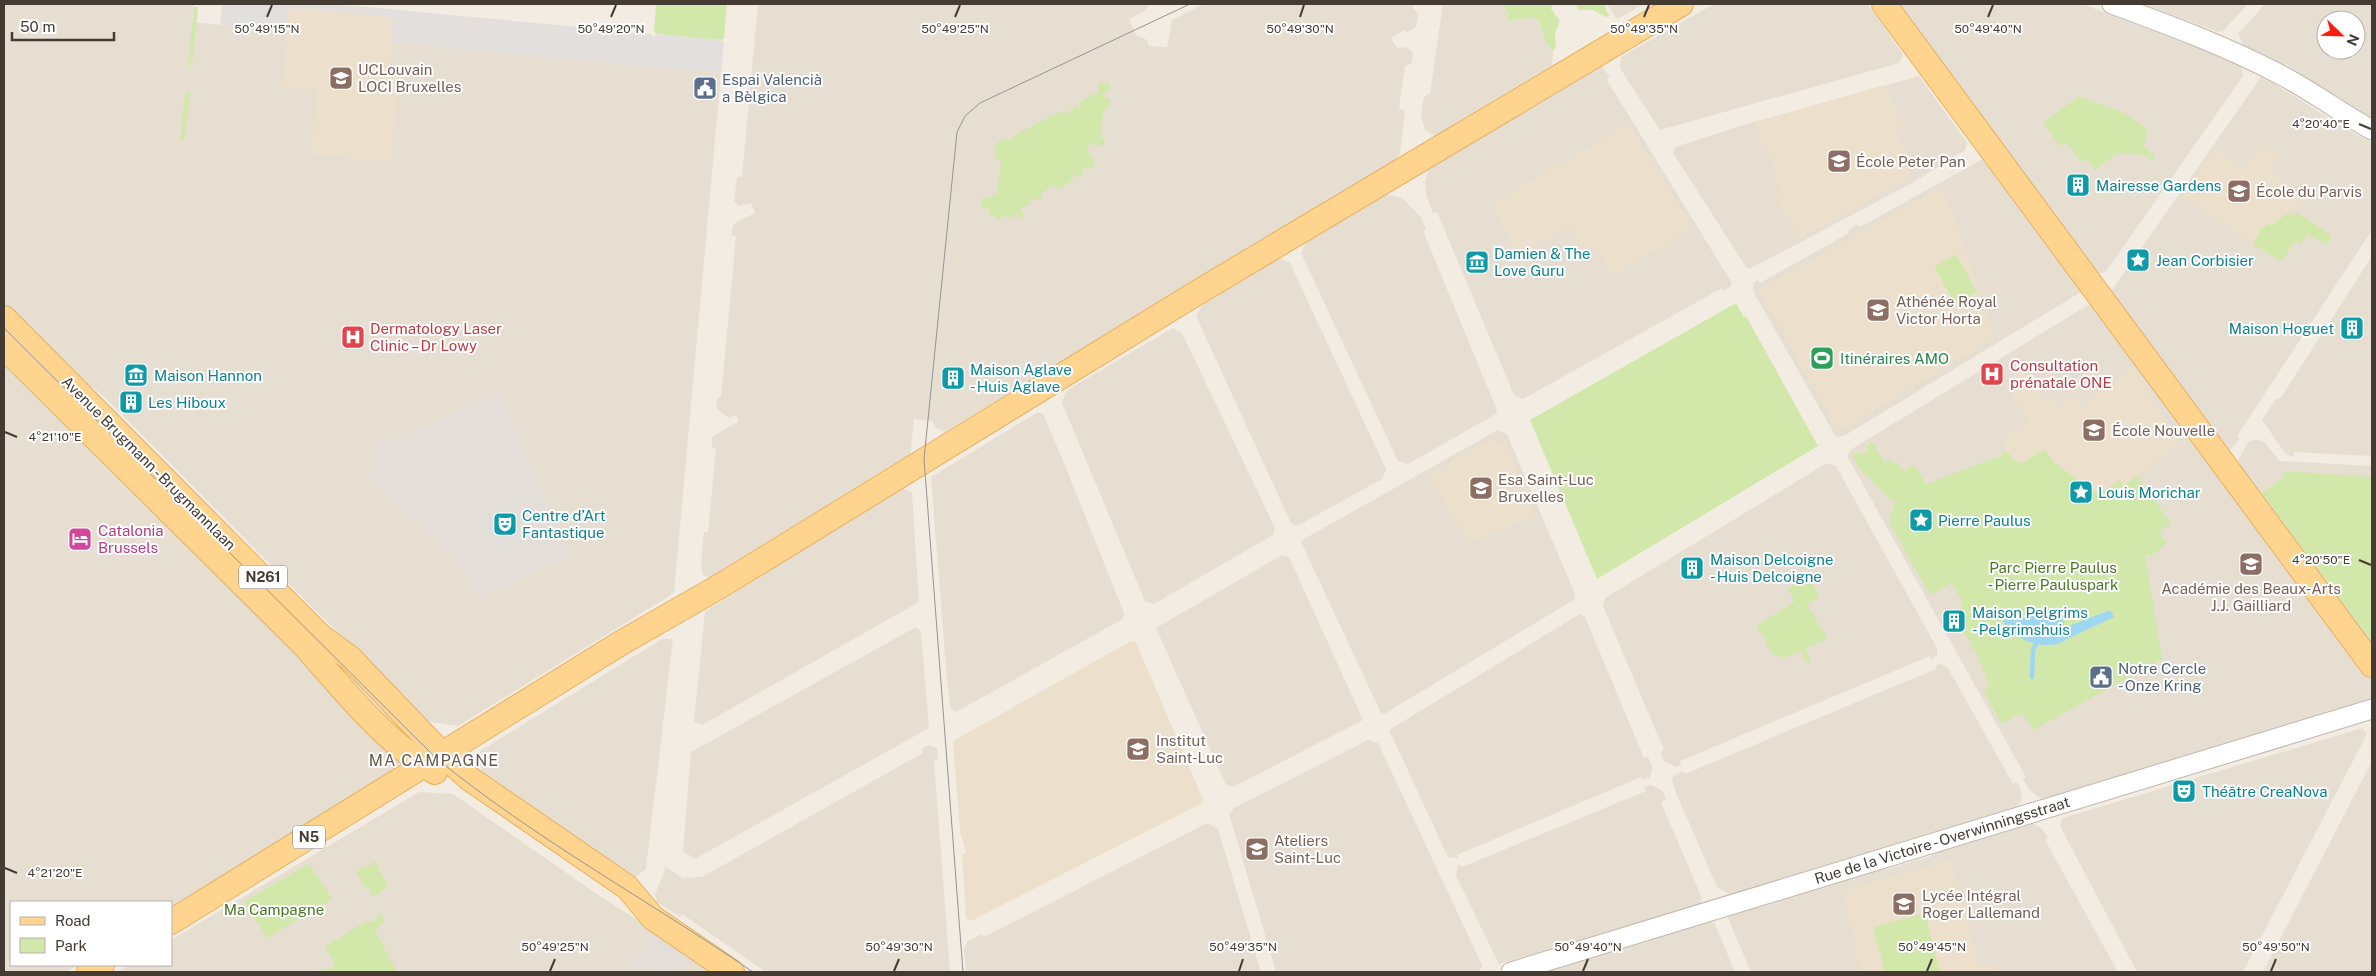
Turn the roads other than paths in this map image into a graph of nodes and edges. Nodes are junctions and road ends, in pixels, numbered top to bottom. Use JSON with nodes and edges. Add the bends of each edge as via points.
{"nodes":[{"id":1,"x":1681,"y":4,"type":"edge"},
{"id":2,"x":1884,"y":4,"type":"edge"},
{"id":3,"x":2112,"y":4,"type":"edge"},
{"id":4,"x":2372,"y":130,"type":"edge"},
{"id":5,"x":4,"y":318,"type":"edge"},
{"id":6,"x":4,"y":347,"type":"edge"},
{"id":7,"x":2372,"y":666,"type":"edge"},
{"id":8,"x":2372,"y":709,"type":"edge"},
{"id":9,"x":433,"y":760,"type":"junction"},
{"id":10,"x":642,"y":905,"type":"junction"},
{"id":11,"x":172,"y":921,"type":"edge"},
{"id":12,"x":100,"y":966,"type":"edge"},
{"id":13,"x":89,"y":972,"type":"edge"},
{"id":14,"x":732,"y":972,"type":"edge"},
{"id":15,"x":747,"y":972,"type":"edge"},
{"id":16,"x":1511,"y":972,"type":"edge"}],
"edges":[{"from":1,"to":9,"type":"main road","number":"N5","via":[[1195,294]]},
{"from":2,"to":7,"type":"main road"},
{"from":3,"to":4,"type":"street","via":[[2209,40],[2282,75]]},
{"from":5,"to":9,"type":"main road","name":"Avenue Brugmann - Brugmannlaan","number":"N261","via":[[320,636],[350,658]]},
{"from":6,"to":9,"type":"main road","name":"Avenue Brugmann - Brugmannlaan","number":"N261","via":[[304,645],[336,684],[375,723]]},
{"from":8,"to":16,"type":"street","name":"Rue de la Victoire - Overwinningsstraat"},
{"from":9,"to":10,"type":"main road","number":"N261","via":[[470,779],[627,887]]},
{"from":9,"to":11,"type":"main road","number":"N5"},
{"from":10,"to":14,"type":"main road","number":"N261","via":[[653,918]]},
{"from":10,"to":15,"type":"main road","number":"N261"},
{"from":12,"to":13,"type":"main road"}]}
